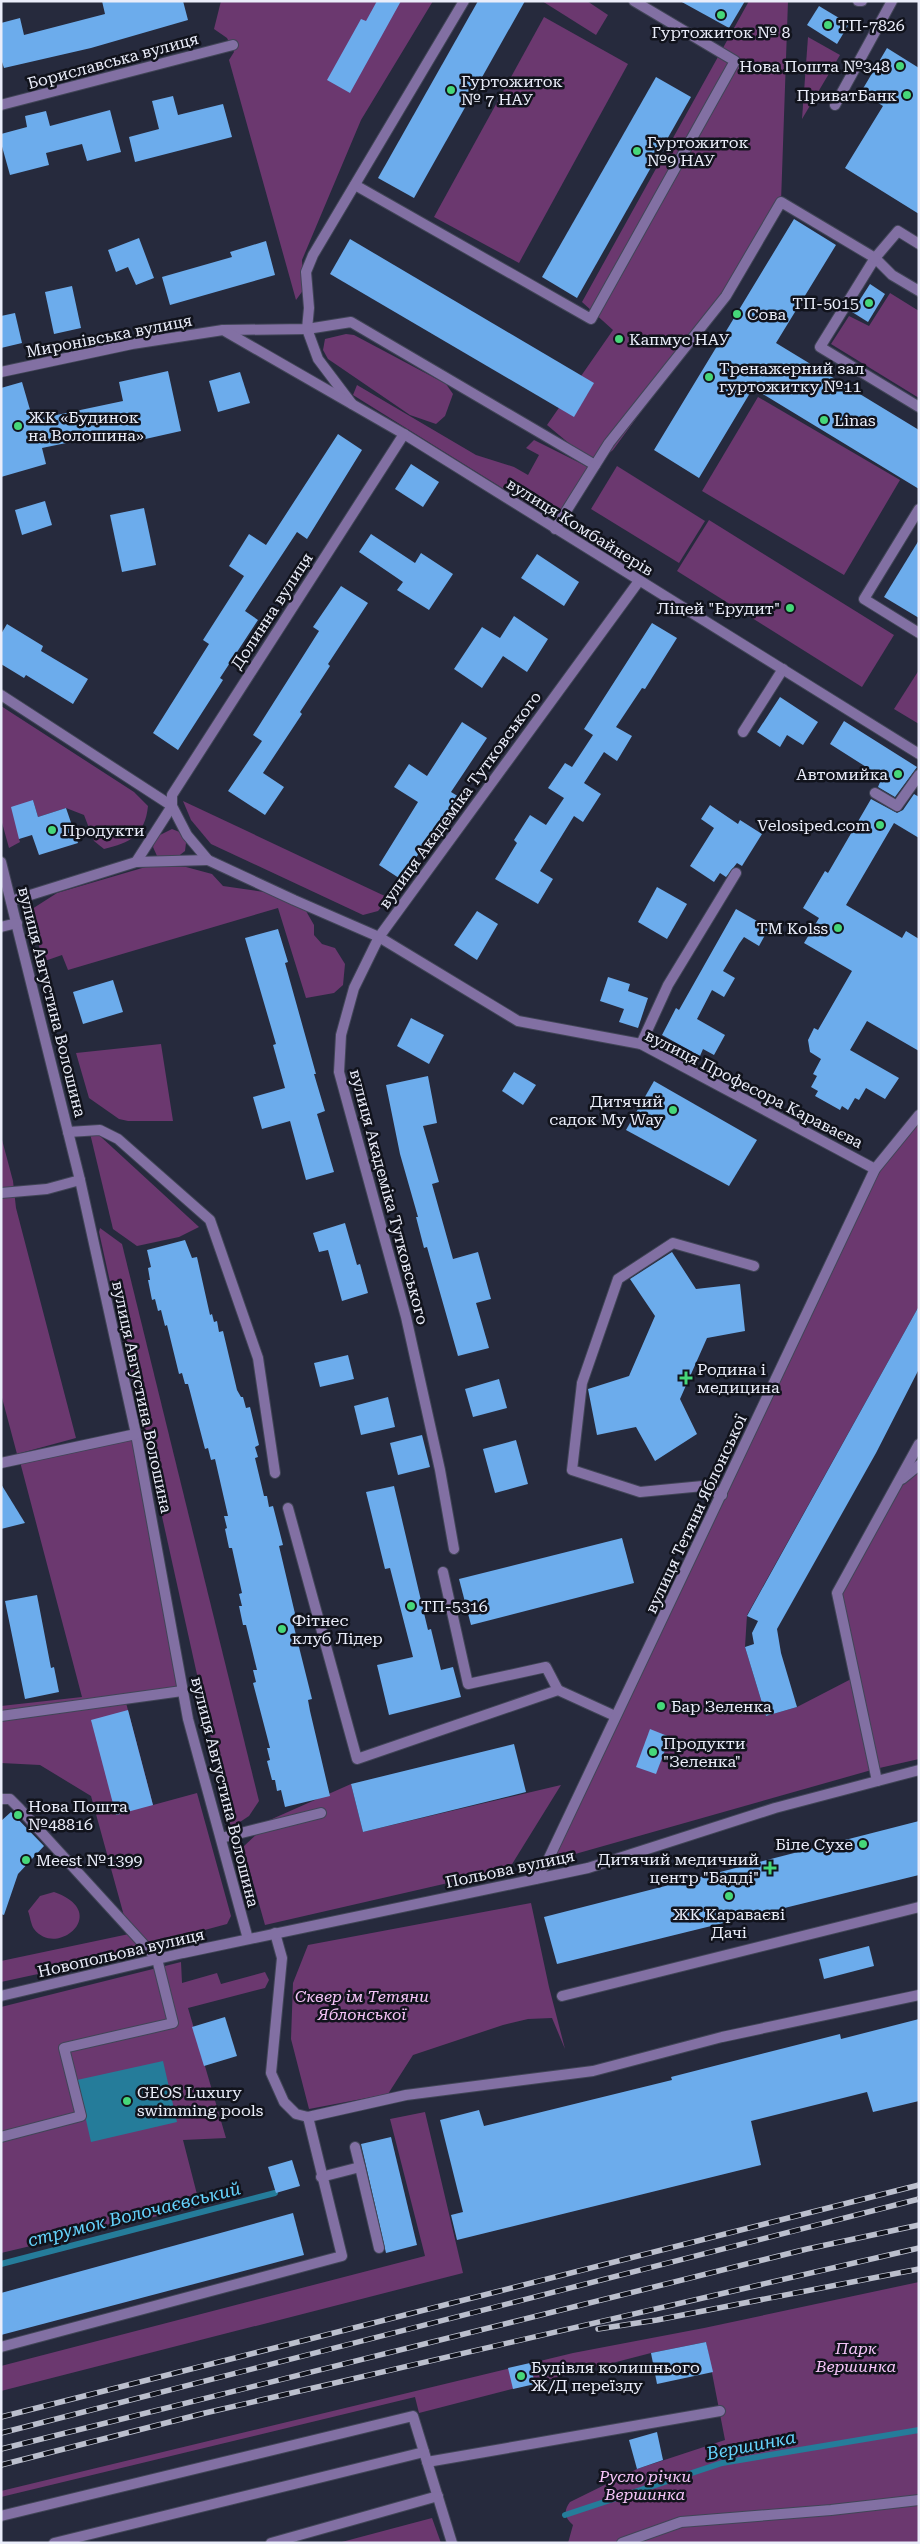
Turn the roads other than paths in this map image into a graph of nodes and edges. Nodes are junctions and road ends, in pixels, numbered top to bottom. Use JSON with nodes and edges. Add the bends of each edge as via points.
{"nodes":[{"id":1,"x":464,"y":1,"type":"edge"},
{"id":2,"x":634,"y":1,"type":"edge"},
{"id":3,"x":858,"y":1,"type":"edge"},
{"id":4,"x":862,"y":1,"type":"edge"},
{"id":5,"x":892,"y":1,"type":"edge"},
{"id":6,"x":233,"y":45,"type":"dead end"},
{"id":7,"x":835,"y":105,"type":"dead end"},
{"id":8,"x":1,"y":106,"type":"edge"},
{"id":9,"x":355,"y":185,"type":"junction"},
{"id":10,"x":919,"y":244,"type":"edge"},
{"id":11,"x":875,"y":258,"type":"junction"},
{"id":12,"x":919,"y":291,"type":"edge"},
{"id":13,"x":308,"y":329,"type":"junction"},
{"id":14,"x":223,"y":330,"type":"junction"},
{"id":15,"x":1,"y":372,"type":"edge"},
{"id":16,"x":352,"y":404,"type":"junction"},
{"id":17,"x":919,"y":407,"type":"edge"},
{"id":18,"x":404,"y":434,"type":"junction"},
{"id":19,"x":595,"y":465,"type":"junction"},
{"id":20,"x":919,"y":509,"type":"edge"},
{"id":21,"x":555,"y":530,"type":"junction"},
{"id":22,"x":639,"y":581,"type":"junction"},
{"id":23,"x":919,"y":633,"type":"edge"},
{"id":24,"x":783,"y":669,"type":"junction"},
{"id":25,"x":1,"y":695,"type":"edge"},
{"id":26,"x":743,"y":732,"type":"dead end"},
{"id":27,"x":919,"y":754,"type":"edge"},
{"id":28,"x":919,"y":774,"type":"edge"},
{"id":29,"x":874,"y":793,"type":"dead end"},
{"id":30,"x":172,"y":806,"type":"junction"},
{"id":31,"x":208,"y":860,"type":"junction"},
{"id":32,"x":1,"y":862,"type":"edge"},
{"id":33,"x":136,"y":862,"type":"junction"},
{"id":34,"x":736,"y":873,"type":"dead end"},
{"id":35,"x":11,"y":900,"type":"junction"},
{"id":36,"x":17,"y":923,"type":"junction"},
{"id":37,"x":1,"y":927,"type":"edge"},
{"id":38,"x":378,"y":937,"type":"junction"},
{"id":39,"x":641,"y":1044,"type":"junction"},
{"id":40,"x":919,"y":1114,"type":"edge"},
{"id":41,"x":68,"y":1132,"type":"junction"},
{"id":42,"x":875,"y":1169,"type":"junction"},
{"id":43,"x":80,"y":1180,"type":"junction"},
{"id":44,"x":1,"y":1193,"type":"edge"},
{"id":45,"x":754,"y":1266,"type":"dead end"},
{"id":46,"x":136,"y":1434,"type":"junction"},
{"id":47,"x":919,"y":1444,"type":"edge"},
{"id":48,"x":1,"y":1463,"type":"edge"},
{"id":49,"x":919,"y":1464,"type":"edge"},
{"id":50,"x":275,"y":1473,"type":"dead end"},
{"id":51,"x":896,"y":1485,"type":"junction"},
{"id":52,"x":722,"y":1495,"type":"junction"},
{"id":53,"x":288,"y":1508,"type":"dead end"},
{"id":54,"x":454,"y":1549,"type":"dead end"},
{"id":55,"x":443,"y":1572,"type":"dead end"},
{"id":56,"x":558,"y":1690,"type":"junction"},
{"id":57,"x":182,"y":1691,"type":"junction"},
{"id":58,"x":1,"y":1716,"type":"edge"},
{"id":59,"x":615,"y":1716,"type":"junction"},
{"id":60,"x":919,"y":1770,"type":"edge"},
{"id":61,"x":877,"y":1781,"type":"junction"},
{"id":62,"x":1,"y":1798,"type":"edge"},
{"id":63,"x":321,"y":1813,"type":"dead end"},
{"id":64,"x":221,"y":1838,"type":"junction"},
{"id":65,"x":535,"y":1879,"type":"junction"},
{"id":66,"x":919,"y":1907,"type":"edge"},
{"id":67,"x":275,"y":1933,"type":"junction"},
{"id":68,"x":248,"y":1939,"type":"junction"},
{"id":69,"x":157,"y":1959,"type":"junction"},
{"id":70,"x":919,"y":1994,"type":"edge"},
{"id":71,"x":1,"y":1996,"type":"edge"},
{"id":72,"x":562,"y":1996,"type":"dead end"},
{"id":73,"x":308,"y":2117,"type":"junction"},
{"id":74,"x":1,"y":2137,"type":"edge"},
{"id":75,"x":355,"y":2147,"type":"dead end"},
{"id":76,"x":360,"y":2168,"type":"junction"},
{"id":77,"x":321,"y":2177,"type":"junction"},
{"id":78,"x":379,"y":2248,"type":"dead end"},
{"id":79,"x":1,"y":2347,"type":"edge"},
{"id":80,"x":720,"y":2411,"type":"dead end"},
{"id":81,"x":425,"y":2457,"type":"junction"},
{"id":82,"x":438,"y":2496,"type":"junction"},
{"id":83,"x":919,"y":2500,"type":"edge"},
{"id":84,"x":1,"y":2516,"type":"edge"},
{"id":85,"x":54,"y":2543,"type":"edge"},
{"id":86,"x":272,"y":2543,"type":"edge"},
{"id":87,"x":452,"y":2543,"type":"edge"},
{"id":88,"x":622,"y":2543,"type":"edge"}],
"edges":[{"from":1,"to":9,"type":"street"},
{"from":2,"to":9,"type":"street","via":[[735,61],[591,319]]},
{"from":3,"to":4,"type":"street"},
{"from":5,"to":7,"type":"street"},
{"from":6,"to":8,"type":"street","name":"Бориславська вулиця"},
{"from":9,"to":13,"type":"street","via":[[306,272]]},
{"from":10,"to":11,"type":"street","via":[[898,231]]},
{"from":11,"to":12,"type":"street","via":[[892,275]]},
{"from":11,"to":17,"type":"street","via":[[820,347]]},
{"from":11,"to":19,"type":"street","via":[[781,202],[726,296]]},
{"from":13,"to":14,"type":"street","name":"Миронівська вулиця"},
{"from":13,"to":16,"type":"street","via":[[318,359]]},
{"from":13,"to":19,"type":"street","name":"Миронівська вулиця","via":[[351,322]]},
{"from":14,"to":15,"type":"street","name":"Миронівська вулиця","via":[[132,344]]},
{"from":14,"to":16,"type":"street","name":"вулиця Комбайнерів"},
{"from":16,"to":18,"type":"street","name":"вулиця Комбайнерів"},
{"from":18,"to":21,"type":"street","name":"вулиця Комбайнерів"},
{"from":18,"to":30,"type":"street","name":"Долинна вулиця","via":[[172,795]]},
{"from":19,"to":21,"type":"street"},
{"from":20,"to":23,"type":"street","via":[[864,599]]},
{"from":21,"to":22,"type":"street","name":"вулиця Комбайнерів"},
{"from":22,"to":24,"type":"street","name":"вулиця Комбайнерів"},
{"from":22,"to":38,"type":"street","name":"вулиця Академіка Тутковського"},
{"from":24,"to":26,"type":"street"},
{"from":24,"to":27,"type":"street","name":"вулиця Комбайнерів"},
{"from":25,"to":30,"type":"street","name":"вулиця Професора Караваєва"},
{"from":28,"to":29,"type":"street","via":[[897,806]]},
{"from":30,"to":31,"type":"street","name":"вулиця Професора Караваєва","via":[[187,835]]},
{"from":30,"to":33,"type":"street","name":"Долинна вулиця"},
{"from":31,"to":33,"type":"street"},
{"from":31,"to":38,"type":"street","name":"вулиця Професора Караваєва"},
{"from":32,"to":35,"type":"street","name":"вулиця Августина Волошина"},
{"from":33,"to":35,"type":"street"},
{"from":34,"to":39,"type":"street","via":[[668,985]]},
{"from":35,"to":36,"type":"street","name":"вулиця Августина Волошина"},
{"from":36,"to":37,"type":"street"},
{"from":36,"to":41,"type":"street","name":"вулиця Августина Волошина"},
{"from":38,"to":39,"type":"street","name":"вулиця Професора Караваєва","via":[[518,1021]]},
{"from":38,"to":54,"type":"street","name":"вулиця Академіка Тутковського","via":[[354,988],[341,1035],[340,1072],[406,1317]]},
{"from":39,"to":42,"type":"street","name":"вулиця Професора Караваєва"},
{"from":40,"to":42,"type":"street","name":"вулиця Тетяни Яблонської"},
{"from":41,"to":43,"type":"street","name":"вулиця Августина Волошина"},
{"from":41,"to":50,"type":"street","via":[[100,1130],[118,1138],[210,1220],[258,1358]]},
{"from":42,"to":52,"type":"street","name":"вулиця Тетяни Яблонської"},
{"from":43,"to":44,"type":"street","via":[[47,1189]]},
{"from":43,"to":46,"type":"street","name":"вулиця Августина Волошина"},
{"from":45,"to":52,"type":"street","via":[[673,1243],[618,1279],[582,1383],[572,1470],[640,1492],[703,1486]]},
{"from":46,"to":48,"type":"street"},
{"from":46,"to":57,"type":"street","name":"вулиця Августина Волошина"},
{"from":47,"to":51,"type":"street"},
{"from":49,"to":51,"type":"street"},
{"from":51,"to":61,"type":"street","via":[[837,1593]]},
{"from":52,"to":59,"type":"street","name":"вулиця Тетяни Яблонської"},
{"from":53,"to":56,"type":"street","via":[[357,1759]]},
{"from":55,"to":56,"type":"street","via":[[468,1684],[546,1667]]},
{"from":56,"to":59,"type":"street"},
{"from":57,"to":58,"type":"street"},
{"from":57,"to":64,"type":"street","name":"вулиця Августина Волошина"},
{"from":59,"to":65,"type":"street","name":"вулиця Тетяни Яблонської","via":[[547,1862]]},
{"from":60,"to":61,"type":"street","name":"Польова вулиця"},
{"from":61,"to":65,"type":"street","name":"Польова вулиця","via":[[775,1808],[588,1868]]},
{"from":62,"to":69,"type":"street","via":[[10,1799],[20,1809]]},
{"from":63,"to":64,"type":"street"},
{"from":64,"to":68,"type":"street","name":"вулиця Августина Волошина"},
{"from":65,"to":67,"type":"street","name":"Польова вулиця"},
{"from":66,"to":72,"type":"street"},
{"from":67,"to":68,"type":"street","name":"Польова вулиця"},
{"from":67,"to":73,"type":"street","via":[[282,1958],[271,2073],[284,2102],[296,2114]]},
{"from":68,"to":69,"type":"street","name":"Новопольова вулиця"},
{"from":69,"to":71,"type":"street","name":"Новопольова вулиця"},
{"from":69,"to":74,"type":"street","via":[[173,2023],[64,2048],[81,2116]]},
{"from":70,"to":73,"type":"street","via":[[722,2037],[593,2070],[406,2095]]},
{"from":73,"to":77,"type":"street"},
{"from":75,"to":76,"type":"street"},
{"from":76,"to":77,"type":"street"},
{"from":76,"to":78,"type":"street"},
{"from":77,"to":79,"type":"street","via":[[342,2256]]},
{"from":80,"to":81,"type":"street"},
{"from":81,"to":82,"type":"street"},
{"from":81,"to":84,"type":"street","via":[[412,2416]]},
{"from":81,"to":85,"type":"street"},
{"from":82,"to":86,"type":"street"},
{"from":82,"to":87,"type":"street"},
{"from":83,"to":88,"type":"street","via":[[681,2522]]}]}
